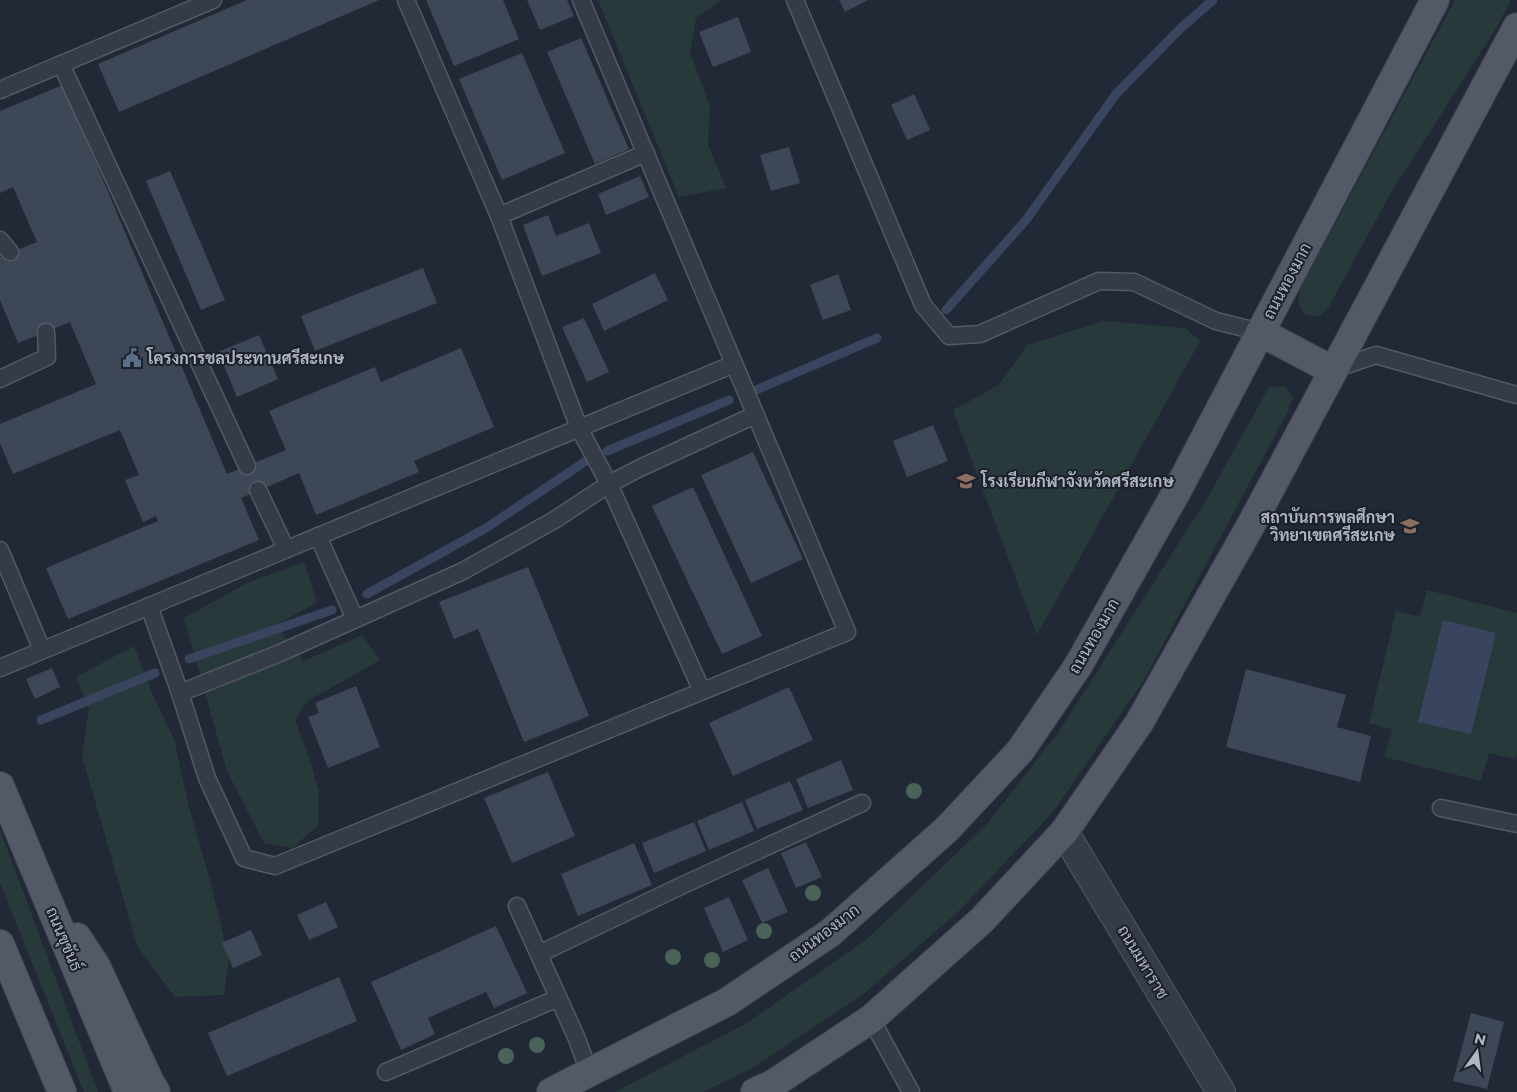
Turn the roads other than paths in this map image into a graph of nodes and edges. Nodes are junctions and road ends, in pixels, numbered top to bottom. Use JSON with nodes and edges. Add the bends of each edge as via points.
{"nodes":[{"id":1,"x":213,"y":0,"type":"edge"},
{"id":2,"x":406,"y":0,"type":"edge"},
{"id":3,"x":581,"y":0,"type":"edge"},
{"id":4,"x":795,"y":0,"type":"edge"},
{"id":5,"x":1435,"y":0,"type":"edge"},
{"id":6,"x":1517,"y":27,"type":"edge"},
{"id":7,"x":61,"y":64,"type":"junction"},
{"id":8,"x":0,"y":90,"type":"edge"},
{"id":9,"x":646,"y":153,"type":"junction"},
{"id":10,"x":499,"y":216,"type":"junction"},
{"id":11,"x":46,"y":332,"type":"dead end"},
{"id":12,"x":1260,"y":332,"type":"junction"},
{"id":13,"x":734,"y":364,"type":"junction"},
{"id":14,"x":1332,"y":370,"type":"junction"},
{"id":15,"x":0,"y":379,"type":"edge"},
{"id":16,"x":1517,"y":395,"type":"edge"},
{"id":17,"x":755,"y":415,"type":"junction"},
{"id":18,"x":579,"y":428,"type":"junction"},
{"id":19,"x":247,"y":466,"type":"dead end"},
{"id":20,"x":609,"y":484,"type":"junction"},
{"id":21,"x":258,"y":490,"type":"dead end"},
{"id":22,"x":318,"y":536,"type":"junction"},
{"id":23,"x":286,"y":549,"type":"junction"},
{"id":24,"x":0,"y":550,"type":"edge"},
{"id":25,"x":149,"y":606,"type":"junction"},
{"id":26,"x":355,"y":619,"type":"junction"},
{"id":27,"x":42,"y":650,"type":"junction"},
{"id":28,"x":0,"y":668,"type":"edge"},
{"id":29,"x":702,"y":691,"type":"junction"},
{"id":30,"x":180,"y":693,"type":"junction"},
{"id":31,"x":0,"y":786,"type":"edge"},
{"id":32,"x":862,"y":803,"type":"dead end"},
{"id":33,"x":1441,"y":808,"type":"dead end"},
{"id":34,"x":1517,"y":824,"type":"edge"},
{"id":35,"x":1064,"y":832,"type":"junction"},
{"id":36,"x":34,"y":868,"type":"junction"},
{"id":37,"x":517,"y":906,"type":"dead end"},
{"id":38,"x":1,"y":952,"type":"edge"},
{"id":39,"x":539,"y":954,"type":"junction"},
{"id":40,"x":558,"y":998,"type":"junction"},
{"id":41,"x":871,"y":1018,"type":"junction"},
{"id":42,"x":386,"y":1072,"type":"dead end"},
{"id":43,"x":589,"y":1072,"type":"junction"},
{"id":44,"x":62,"y":1092,"type":"edge"},
{"id":45,"x":128,"y":1092,"type":"edge"},
{"id":46,"x":156,"y":1092,"type":"edge"},
{"id":47,"x":551,"y":1092,"type":"edge"},
{"id":48,"x":754,"y":1092,"type":"edge"},
{"id":49,"x":911,"y":1092,"type":"edge"},
{"id":50,"x":1221,"y":1092,"type":"edge"}],
"edges":[{"from":1,"to":7,"type":"lane"},
{"from":2,"to":10,"type":"lane"},
{"from":3,"to":9,"type":"lane"},
{"from":4,"to":12,"type":"lane","via":[[923,305],[948,336],[980,334],[1099,281],[1134,282],[1216,321]]},
{"from":5,"to":12,"type":"main road","name":"ถนนทองมาก"},
{"from":6,"to":14,"type":"main road"},
{"from":7,"to":8,"type":"lane"},
{"from":7,"to":19,"type":"lane"},
{"from":9,"to":10,"type":"lane"},
{"from":9,"to":13,"type":"lane"},
{"from":10,"to":18,"type":"lane"},
{"from":11,"to":15,"type":"lane","via":[[47,358]]},
{"from":12,"to":14,"type":"main road"},
{"from":12,"to":43,"type":"main road","name":"ถนนทองมาก","via":[[1177,491],[1078,666],[1020,751],[947,829],[830,933],[727,1002]]},
{"from":13,"to":17,"type":"lane"},
{"from":13,"to":18,"type":"lane"},
{"from":14,"to":16,"type":"lane","via":[[1376,355]]},
{"from":14,"to":35,"type":"main road","via":[[1252,523],[1138,723]]},
{"from":17,"to":20,"type":"lane"},
{"from":17,"to":29,"type":"lane","via":[[847,632]]},
{"from":18,"to":20,"type":"lane"},
{"from":18,"to":22,"type":"lane"},
{"from":20,"to":26,"type":"lane","via":[[556,519],[463,571]]},
{"from":20,"to":29,"type":"lane"},
{"from":21,"to":23,"type":"lane"},
{"from":22,"to":23,"type":"lane"},
{"from":22,"to":26,"type":"lane"},
{"from":23,"to":25,"type":"lane"},
{"from":24,"to":27,"type":"lane"},
{"from":25,"to":27,"type":"lane"},
{"from":25,"to":30,"type":"lane"},
{"from":26,"to":30,"type":"lane"},
{"from":27,"to":28,"type":"lane"},
{"from":29,"to":30,"type":"lane","via":[[275,866],[244,858],[206,778]]},
{"from":31,"to":36,"type":"main road","name":"ถนนขุขันธ์"},
{"from":32,"to":39,"type":"lane"},
{"from":33,"to":34,"type":"lane"},
{"from":35,"to":41,"type":"main road","via":[[982,920]]},
{"from":35,"to":50,"type":"street","name":"ถนนมหาราช"},
{"from":36,"to":45,"type":"main road","name":"ถนนขุขันธ์"},
{"from":36,"to":46,"type":"main road","via":[[96,966]]},
{"from":37,"to":39,"type":"lane"},
{"from":38,"to":44,"type":"main road"},
{"from":39,"to":40,"type":"lane"},
{"from":40,"to":42,"type":"lane"},
{"from":40,"to":43,"type":"lane"},
{"from":41,"to":48,"type":"main road","via":[[773,1084]]},
{"from":41,"to":49,"type":"lane"},
{"from":43,"to":47,"type":"main road","name":"ถนนทองมาก"}]}
